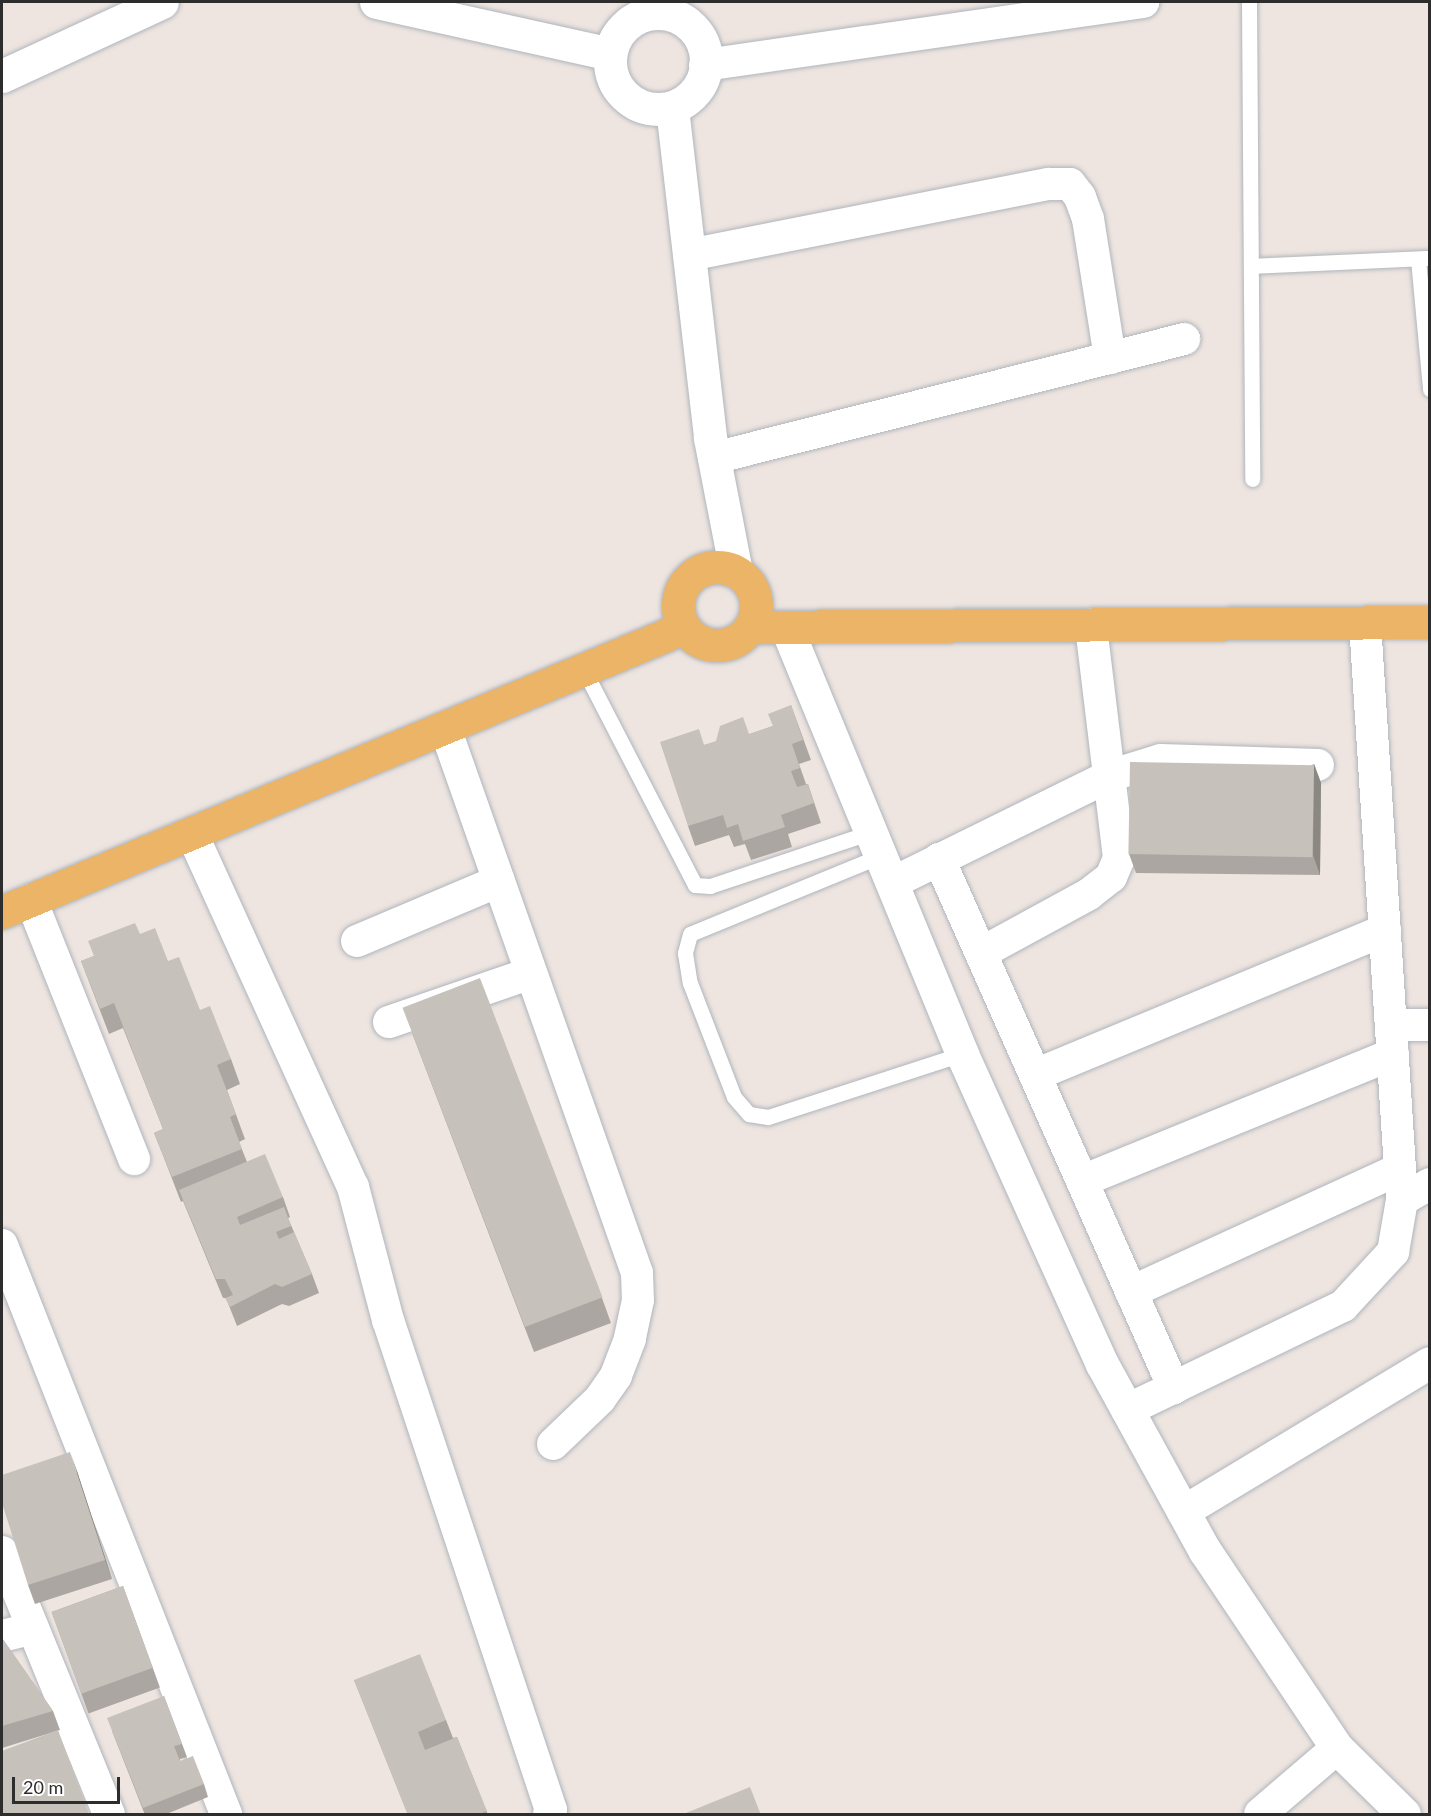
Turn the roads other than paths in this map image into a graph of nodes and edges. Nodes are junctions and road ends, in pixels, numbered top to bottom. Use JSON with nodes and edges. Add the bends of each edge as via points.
{"nodes":[{"id":1,"x":162,"y":2,"type":"edge"},
{"id":2,"x":376,"y":2,"type":"edge"},
{"id":3,"x":1144,"y":2,"type":"edge"},
{"id":4,"x":1249,"y":2,"type":"edge"},
{"id":5,"x":682,"y":9,"type":"edge"},
{"id":6,"x":610,"y":54,"type":"junction"},
{"id":7,"x":705,"y":65,"type":"junction"},
{"id":8,"x":2,"y":76,"type":"edge"},
{"id":9,"x":672,"y":108,"type":"junction"},
{"id":10,"x":689,"y":255,"type":"junction"},
{"id":11,"x":1424,"y":259,"type":"edge"},
{"id":12,"x":1251,"y":266,"type":"junction"},
{"id":13,"x":1184,"y":339,"type":"dead end"},
{"id":14,"x":1110,"y":358,"type":"junction"},
{"id":15,"x":1430,"y":389,"type":"edge"},
{"id":16,"x":714,"y":458,"type":"junction"},
{"id":17,"x":1252,"y":479,"type":"dead end"},
{"id":18,"x":736,"y":572,"type":"junction"},
{"id":19,"x":1430,"y":622,"type":"edge"},
{"id":20,"x":1365,"y":623,"type":"junction"},
{"id":21,"x":1091,"y":625,"type":"junction"},
{"id":22,"x":750,"y":627,"type":"junction"},
{"id":23,"x":683,"y":628,"type":"junction"},
{"id":24,"x":787,"y":629,"type":"junction"},
{"id":25,"x":584,"y":670,"type":"junction"},
{"id":26,"x":445,"y":728,"type":"junction"},
{"id":27,"x":1318,"y":765,"type":"dead end"},
{"id":28,"x":1109,"y":776,"type":"junction"},
{"id":29,"x":192,"y":834,"type":"junction"},
{"id":30,"x":881,"y":857,"type":"junction"},
{"id":31,"x":939,"y":859,"type":"junction"},
{"id":32,"x":499,"y":881,"type":"junction"},
{"id":33,"x":32,"y":900,"type":"junction"},
{"id":34,"x":2,"y":912,"type":"edge"},
{"id":35,"x":1385,"y":930,"type":"junction"},
{"id":36,"x":357,"y":941,"type":"dead end"},
{"id":37,"x":981,"y":953,"type":"junction"},
{"id":38,"x":531,"y":973,"type":"junction"},
{"id":39,"x":389,"y":1022,"type":"dead end"},
{"id":40,"x":1430,"y":1025,"type":"edge"},
{"id":41,"x":1392,"y":1040,"type":"junction"},
{"id":42,"x":962,"y":1054,"type":"junction"},
{"id":43,"x":1035,"y":1075,"type":"junction"},
{"id":44,"x":134,"y":1159,"type":"dead end"},
{"id":45,"x":1400,"y":1168,"type":"junction"},
{"id":46,"x":1082,"y":1181,"type":"junction"},
{"id":47,"x":1430,"y":1185,"type":"edge"},
{"id":48,"x":1402,"y":1200,"type":"junction"},
{"id":49,"x":2,"y":1245,"type":"edge"},
{"id":50,"x":1131,"y":1292,"type":"junction"},
{"id":51,"x":1430,"y":1363,"type":"edge"},
{"id":52,"x":1174,"y":1388,"type":"junction"},
{"id":53,"x":1127,"y":1410,"type":"junction"},
{"id":54,"x":553,"y":1444,"type":"dead end"},
{"id":55,"x":1183,"y":1512,"type":"junction"},
{"id":56,"x":2,"y":1552,"type":"edge"},
{"id":57,"x":33,"y":1628,"type":"junction"},
{"id":58,"x":2,"y":1636,"type":"edge"},
{"id":59,"x":1337,"y":1748,"type":"junction"},
{"id":60,"x":110,"y":1815,"type":"edge"},
{"id":61,"x":226,"y":1815,"type":"edge"},
{"id":62,"x":549,"y":1815,"type":"edge"},
{"id":63,"x":1260,"y":1815,"type":"edge"},
{"id":64,"x":1404,"y":1815,"type":"edge"}],
"edges":[{"from":1,"to":8,"type":"main road"},
{"from":2,"to":6,"type":"main road"},
{"from":3,"to":7,"type":"street"},
{"from":4,"to":12,"type":"lane"},
{"from":5,"to":6,"type":"main road","via":[[633,20],[618,35]]},
{"from":5,"to":7,"type":"main road","via":[[704,50]]},
{"from":6,"to":9,"type":"main road","via":[[614,81],[632,102],[644,108]]},
{"from":7,"to":9,"type":"main road","via":[[695,92]]},
{"from":9,"to":10,"type":"main road"},
{"from":10,"to":14,"type":"street","via":[[1049,184],[1070,184],[1088,219]]},
{"from":10,"to":16,"type":"main road"},
{"from":11,"to":12,"type":"lane"},
{"from":11,"to":15,"type":"lane"},
{"from":12,"to":17,"type":"lane"},
{"from":13,"to":14,"type":"street"},
{"from":14,"to":16,"type":"street"},
{"from":16,"to":18,"type":"main road"},
{"from":18,"to":22,"type":"main road","via":[[753,590],[756,603]]},
{"from":18,"to":23,"type":"main road","via":[[711,567],[688,579],[677,603]]},
{"from":19,"to":20,"type":"main road"},
{"from":20,"to":21,"type":"main road"},
{"from":20,"to":35,"type":"street"},
{"from":21,"to":24,"type":"main road"},
{"from":21,"to":28,"type":"street"},
{"from":22,"to":23,"type":"main road","via":[[741,638],[717,646],[692,638]]},
{"from":22,"to":24,"type":"main road"},
{"from":23,"to":25,"type":"main road"},
{"from":24,"to":30,"type":"main road"},
{"from":25,"to":26,"type":"main road"},
{"from":25,"to":30,"type":"lane","via":[[695,885],[710,886]]},
{"from":26,"to":29,"type":"main road"},
{"from":26,"to":32,"type":"street"},
{"from":27,"to":28,"type":"street","via":[[1161,759]]},
{"from":28,"to":31,"type":"street"},
{"from":28,"to":37,"type":"street","via":[[1119,858],[1111,877],[1089,894]]},
{"from":29,"to":33,"type":"main road"},
{"from":29,"to":62,"type":"street","via":[[353,1187],[388,1320],[551,1810]]},
{"from":30,"to":31,"type":"street"},
{"from":30,"to":42,"type":"main road"},
{"from":30,"to":42,"type":"lane","via":[[690,934],[685,952],[690,983],[734,1097],[748,1114],[768,1117]]},
{"from":31,"to":37,"type":"street"},
{"from":32,"to":36,"type":"street"},
{"from":32,"to":38,"type":"street"},
{"from":33,"to":34,"type":"main road"},
{"from":33,"to":44,"type":"street"},
{"from":35,"to":41,"type":"street"},
{"from":35,"to":43,"type":"street"},
{"from":37,"to":43,"type":"street"},
{"from":38,"to":39,"type":"street"},
{"from":38,"to":54,"type":"street","via":[[637,1273],[638,1300],[630,1339],[616,1376],[600,1399]]},
{"from":40,"to":41,"type":"street"},
{"from":41,"to":45,"type":"street"},
{"from":41,"to":46,"type":"street"},
{"from":42,"to":53,"type":"main road","via":[[1097,1354]]},
{"from":43,"to":46,"type":"street"},
{"from":45,"to":48,"type":"street"},
{"from":45,"to":50,"type":"street"},
{"from":46,"to":50,"type":"street"},
{"from":47,"to":48,"type":"street"},
{"from":48,"to":52,"type":"street","via":[[1393,1252],[1343,1306]]},
{"from":49,"to":61,"type":"street"},
{"from":50,"to":52,"type":"street"},
{"from":51,"to":55,"type":"street"},
{"from":52,"to":53,"type":"street"},
{"from":53,"to":55,"type":"main road"},
{"from":55,"to":59,"type":"main road"},
{"from":56,"to":57,"type":"street"},
{"from":57,"to":58,"type":"street"},
{"from":57,"to":60,"type":"street"},
{"from":59,"to":63,"type":"street"},
{"from":59,"to":64,"type":"main road"}]}
